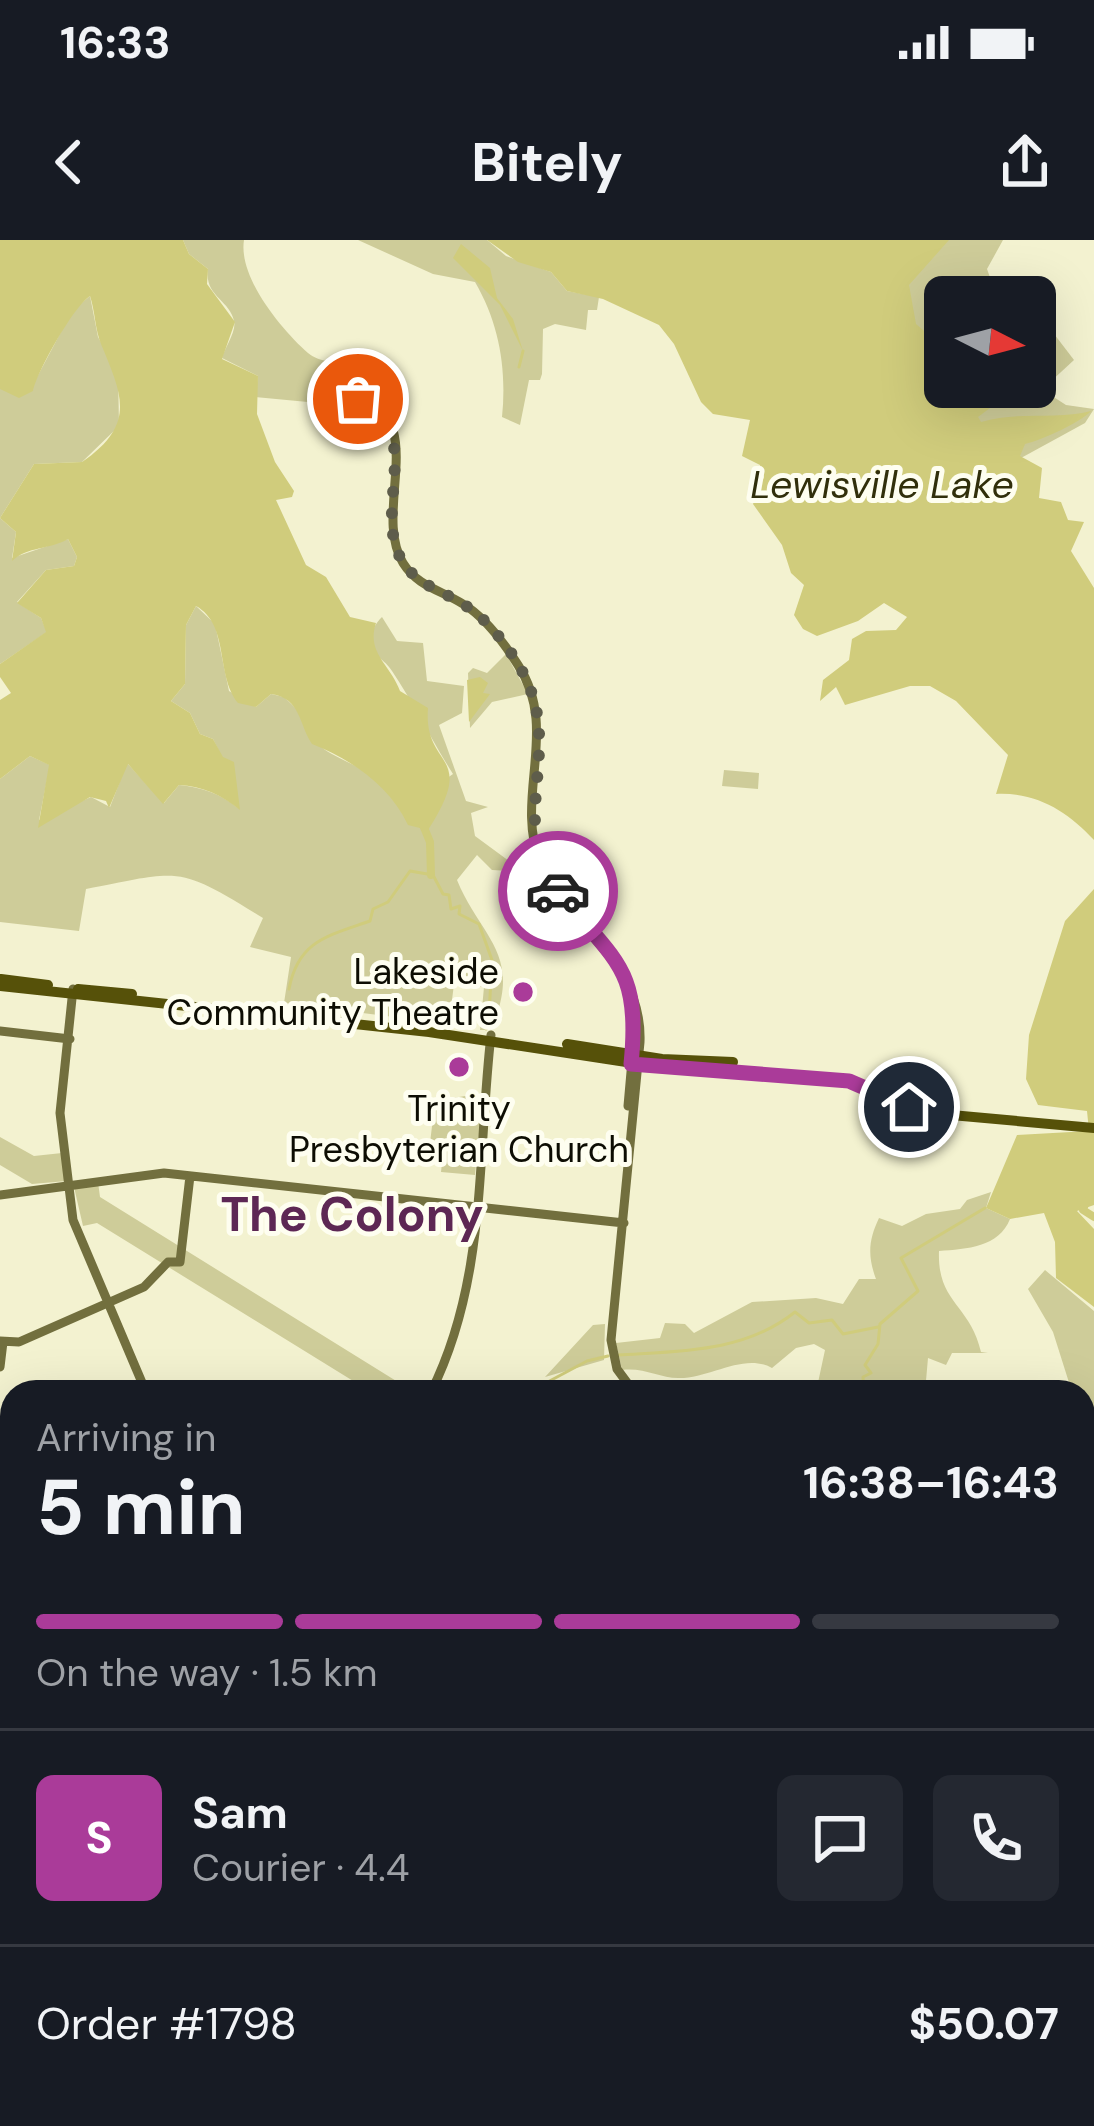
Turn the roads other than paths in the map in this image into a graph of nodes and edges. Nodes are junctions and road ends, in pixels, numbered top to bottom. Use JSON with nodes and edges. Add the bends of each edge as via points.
{"nodes":[{"id":1,"x":353,"y":396,"type":"dead end"},
{"id":2,"x":0,"y":983,"type":"edge"},
{"id":3,"x":74,"y":992,"type":"junction"},
{"id":4,"x":0,"y":1030,"type":"edge"},
{"id":5,"x":491,"y":1038,"type":"junction"},
{"id":6,"x":69,"y":1039,"type":"junction"},
{"id":7,"x":634,"y":1060,"type":"junction"},
{"id":8,"x":692,"y":1060,"type":"junction"},
{"id":9,"x":676,"y":1068,"type":"junction"},
{"id":10,"x":1089,"y":1125,"type":"edge"},
{"id":11,"x":190,"y":1175,"type":"junction"},
{"id":12,"x":70,"y":1183,"type":"junction"},
{"id":13,"x":0,"y":1195,"type":"edge"},
{"id":14,"x":478,"y":1207,"type":"junction"},
{"id":15,"x":622,"y":1223,"type":"junction"},
{"id":16,"x":109,"y":1303,"type":"junction"},
{"id":17,"x":2,"y":1341,"type":"edge"},
{"id":18,"x":0,"y":1366,"type":"edge"},
{"id":19,"x":143,"y":1380,"type":"edge"},
{"id":20,"x":435,"y":1380,"type":"edge"},
{"id":21,"x":623,"y":1380,"type":"edge"}],
"edges":[{"from":1,"to":7,"type":"main road","via":[[389,419],[397,549],[422,584],[479,616],[526,678],[539,727],[532,827],[539,859],[619,965],[637,1016]]},
{"from":2,"to":3,"type":"main road"},
{"from":3,"to":5,"type":"main road"},
{"from":3,"to":6,"type":"main road"},
{"from":4,"to":6,"type":"main road"},
{"from":5,"to":7,"type":"main road"},
{"from":5,"to":14,"type":"main road"},
{"from":6,"to":12,"type":"main road","via":[[63,1095]]},
{"from":7,"to":8,"type":"main road"},
{"from":7,"to":9,"type":"main road"},
{"from":7,"to":15,"type":"main road"},
{"from":8,"to":9,"type":"main road"},
{"from":8,"to":10,"type":"main road","via":[[843,1073],[930,1106]]},
{"from":9,"to":10,"type":"main road","via":[[843,1080],[928,1113]]},
{"from":11,"to":12,"type":"main road"},
{"from":11,"to":14,"type":"main road"},
{"from":11,"to":16,"type":"main road","via":[[181,1261],[167,1262],[149,1285]]},
{"from":12,"to":13,"type":"main road"},
{"from":12,"to":16,"type":"main road","via":[[78,1236]]},
{"from":14,"to":15,"type":"main road"},
{"from":14,"to":20,"type":"main road","via":[[465,1310]]},
{"from":15,"to":21,"type":"main road","via":[[608,1343]]},
{"from":16,"to":17,"type":"main road","via":[[19,1342]]},
{"from":16,"to":19,"type":"main road"},
{"from":17,"to":18,"type":"main road"}]}
